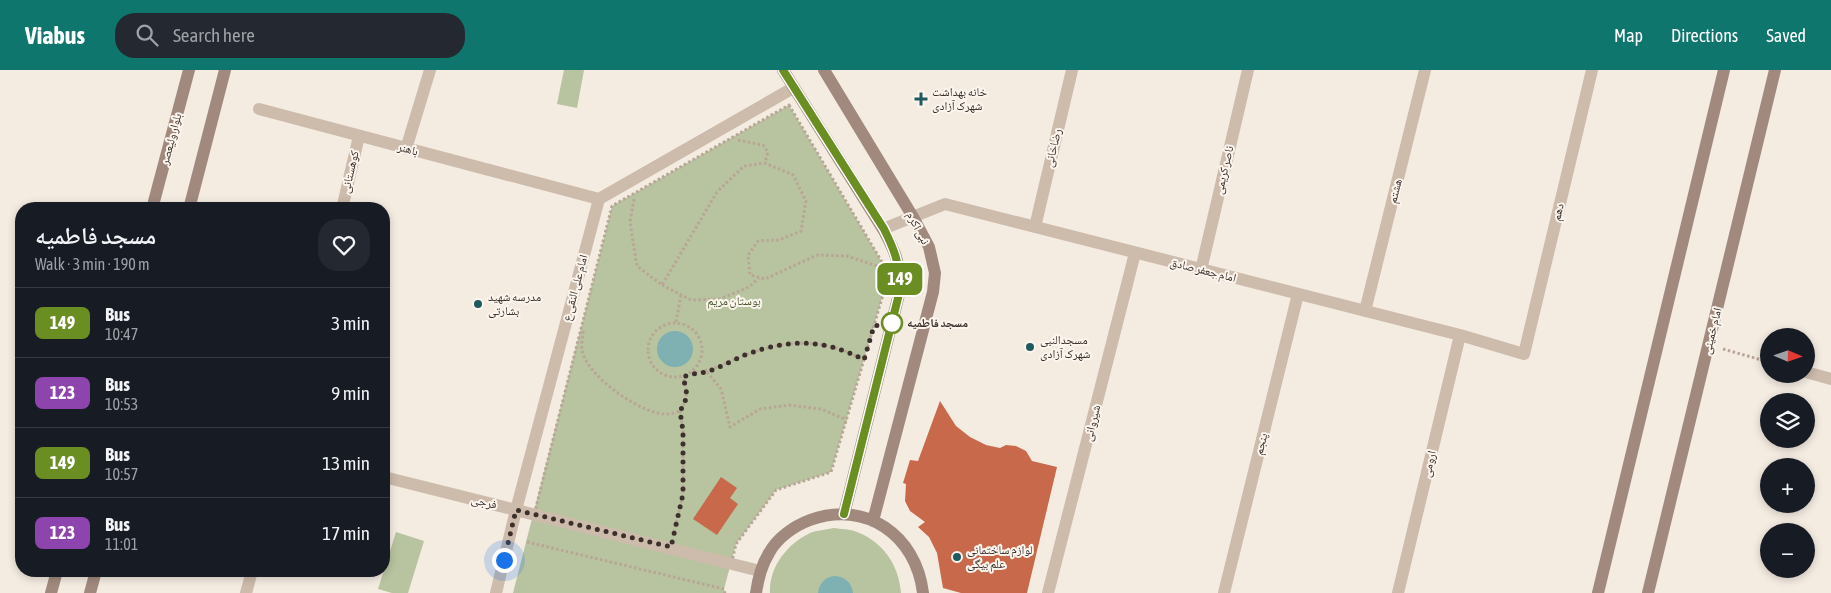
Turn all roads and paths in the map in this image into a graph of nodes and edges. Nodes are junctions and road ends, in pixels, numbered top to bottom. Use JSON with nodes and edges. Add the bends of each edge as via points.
{"nodes":[{"id":1,"x":189,"y":70,"type":"edge"},
{"id":2,"x":225,"y":70,"type":"edge"},
{"id":3,"x":430,"y":70,"type":"edge"},
{"id":4,"x":783,"y":70,"type":"edge"},
{"id":5,"x":824,"y":70,"type":"edge"},
{"id":6,"x":1072,"y":70,"type":"edge"},
{"id":7,"x":1248,"y":70,"type":"edge"},
{"id":8,"x":1425,"y":70,"type":"edge"},
{"id":9,"x":1592,"y":70,"type":"edge"},
{"id":10,"x":1724,"y":70,"type":"edge"},
{"id":11,"x":1775,"y":70,"type":"edge"},
{"id":12,"x":793,"y":88,"type":"junction"},
{"id":13,"x":259,"y":109,"type":"dead end"},
{"id":14,"x":359,"y":136,"type":"junction"},
{"id":15,"x":731,"y":139,"type":"junction"},
{"id":16,"x":406,"y":148,"type":"junction"},
{"id":17,"x":765,"y":163,"type":"junction"},
{"id":18,"x":635,"y":193,"type":"junction"},
{"id":19,"x":599,"y":199,"type":"junction"},
{"id":20,"x":154,"y":202,"type":"edge"},
{"id":21,"x":191,"y":202,"type":"edge"},
{"id":22,"x":344,"y":202,"type":"edge"},
{"id":23,"x":913,"y":217,"type":"junction"},
{"id":24,"x":1034,"y":227,"type":"junction"},
{"id":25,"x":884,"y":229,"type":"junction"},
{"id":26,"x":1135,"y":253,"type":"junction"},
{"id":27,"x":886,"y":268,"type":"junction"},
{"id":28,"x":1201,"y":270,"type":"junction"},
{"id":29,"x":759,"y":278,"type":"junction"},
{"id":30,"x":662,"y":285,"type":"junction"},
{"id":31,"x":1298,"y":294,"type":"junction"},
{"id":32,"x":681,"y":295,"type":"junction"},
{"id":33,"x":1364,"y":311,"type":"junction"},
{"id":34,"x":584,"y":320,"type":"junction"},
{"id":35,"x":676,"y":322,"type":"junction"},
{"id":36,"x":1460,"y":336,"type":"junction"},
{"id":37,"x":1708,"y":345,"type":"junction"},
{"id":38,"x":1524,"y":354,"type":"joint"},
{"id":39,"x":1760,"y":359,"type":"edge"},
{"id":40,"x":864,"y":360,"type":"junction"},
{"id":41,"x":707,"y":372,"type":"junction"},
{"id":42,"x":690,"y":373,"type":"junction"},
{"id":43,"x":1815,"y":374,"type":"edge"},
{"id":44,"x":683,"y":377,"type":"junction"},
{"id":45,"x":1831,"y":378,"type":"edge"},
{"id":46,"x":680,"y":411,"type":"junction"},
{"id":47,"x":847,"y":420,"type":"junction"},
{"id":48,"x":390,"y":478,"type":"edge"},
{"id":49,"x":516,"y":510,"type":"junction"},
{"id":50,"x":844,"y":514,"type":"junction"},
{"id":51,"x":534,"y":515,"type":"junction"},
{"id":52,"x":873,"y":520,"type":"junction"},
{"id":53,"x":527,"y":542,"type":"dead end"},
{"id":54,"x":671,"y":547,"type":"junction"},
{"id":55,"x":760,"y":571,"type":"junction"},
{"id":56,"x":55,"y":577,"type":"edge"},
{"id":57,"x":94,"y":577,"type":"edge"},
{"id":58,"x":250,"y":577,"type":"edge"},
{"id":59,"x":51,"y":593,"type":"edge"},
{"id":60,"x":90,"y":593,"type":"edge"},
{"id":61,"x":246,"y":593,"type":"edge"},
{"id":62,"x":496,"y":593,"type":"edge"},
{"id":63,"x":725,"y":593,"type":"edge"},
{"id":64,"x":756,"y":593,"type":"edge"},
{"id":65,"x":924,"y":593,"type":"edge"},
{"id":66,"x":1048,"y":593,"type":"edge"},
{"id":67,"x":1224,"y":593,"type":"edge"},
{"id":68,"x":1398,"y":593,"type":"edge"},
{"id":69,"x":1598,"y":593,"type":"edge"},
{"id":70,"x":1648,"y":593,"type":"edge"}],
"edges":[{"from":1,"to":20,"type":"street","name":"بلوار ولیعصر"},
{"from":2,"to":21,"type":"street"},
{"from":3,"to":16,"type":"street"},
{"from":4,"to":12,"type":"street"},
{"from":5,"to":23,"type":"street","name":"نبی اکرم"},
{"from":6,"to":24,"type":"street","name":"رضاخانی"},
{"from":7,"to":28,"type":"street","name":"ناصر کریمی"},
{"from":8,"to":33,"type":"street","name":"هشتم"},
{"from":9,"to":38,"type":"street","name":"دهم"},
{"from":10,"to":69,"type":"street"},
{"from":11,"to":37,"type":"street","name":"امام خمینی"},
{"from":12,"to":19,"type":"street"},
{"from":12,"to":25,"type":"street"},
{"from":13,"to":14,"type":"street","name":"باهنر"},
{"from":14,"to":16,"type":"street","name":"باهنر"},
{"from":14,"to":22,"type":"street","name":"کوهستانی"},
{"from":15,"to":17,"type":"path","via":[[763,145],[768,152]]},
{"from":15,"to":18,"type":"path"},
{"from":15,"to":27,"type":"path","via":[[788,105]]},
{"from":16,"to":19,"type":"street","name":"باهنر"},
{"from":17,"to":29,"type":"path","via":[[793,175],[806,202],[801,231],[779,240],[758,242],[748,255],[750,276]]},
{"from":17,"to":30,"type":"path","via":[[744,166],[717,192]]},
{"from":18,"to":30,"type":"path","via":[[630,222],[637,266]]},
{"from":18,"to":34,"type":"path","via":[[612,206]]},
{"from":19,"to":49,"type":"street","name":"امام علی النقی ع"},
{"from":23,"to":24,"type":"street","name":"امام جعفر صادق","via":[[945,204]]},
{"from":23,"to":25,"type":"street","name":"امام جعفر صادق"},
{"from":23,"to":52,"type":"street","name":"نبی اکرم","via":[[929,248],[935,273],[933,292]]},
{"from":24,"to":26,"type":"street","name":"امام جعفر صادق"},
{"from":25,"to":50,"type":"street","via":[[896,252],[900,290]]},
{"from":26,"to":28,"type":"street","name":"امام جعفر صادق"},
{"from":26,"to":66,"type":"street","name":"شیروانی"},
{"from":27,"to":29,"type":"path","via":[[847,256],[817,255],[765,279]]},
{"from":27,"to":40,"type":"path","via":[[889,274]]},
{"from":28,"to":31,"type":"street","name":"امام جعفر صادق"},
{"from":29,"to":32,"type":"path","via":[[750,287],[720,298],[692,300]]},
{"from":30,"to":32,"type":"path"},
{"from":31,"to":33,"type":"street","name":"امام جعفر صادق"},
{"from":31,"to":67,"type":"street","name":"پنجم"},
{"from":32,"to":35,"type":"path"},
{"from":33,"to":36,"type":"street","name":"امام جعفر صادق"},
{"from":34,"to":46,"type":"path","via":[[582,351],[591,369],[612,390],[646,408],[667,414]]},
{"from":34,"to":51,"type":"path"},
{"from":35,"to":42,"type":"path","via":[[692,328],[701,342],[701,359]]},
{"from":35,"to":44,"type":"path","via":[[658,329],[648,344],[648,354],[656,371],[673,378]]},
{"from":36,"to":38,"type":"street","name":"امام جعفر صادق"},
{"from":36,"to":68,"type":"street","name":"ارومی"},
{"from":37,"to":39,"type":"path"},
{"from":37,"to":70,"type":"street","name":"امام خمینی"},
{"from":40,"to":41,"type":"path","via":[[846,350],[820,343],[791,343],[768,347]]},
{"from":40,"to":47,"type":"path"},
{"from":41,"to":42,"type":"path"},
{"from":41,"to":47,"type":"path","via":[[721,389],[730,427],[760,409],[789,405],[821,409]]},
{"from":42,"to":44,"type":"path"},
{"from":43,"to":45,"type":"street"},
{"from":44,"to":46,"type":"path","via":[[687,392]]},
{"from":46,"to":54,"type":"path","via":[[683,494]]},
{"from":47,"to":54,"type":"path","via":[[832,472],[776,490],[736,544],[732,561]]},
{"from":48,"to":49,"type":"street","name":"فرجی"},
{"from":49,"to":51,"type":"street","name":"فرجی"},
{"from":49,"to":62,"type":"street","name":"امام علی النقی ع"},
{"from":50,"to":52,"type":"street"},
{"from":50,"to":55,"type":"street","via":[[822,516],[802,523],[784,535],[769,552]]},
{"from":51,"to":54,"type":"path"},
{"from":51,"to":55,"type":"street","name":"فرجی"},
{"from":52,"to":65,"type":"street","via":[[894,534],[911,553]]},
{"from":53,"to":63,"type":"path","via":[[724,589]]},
{"from":55,"to":64,"type":"street"},
{"from":56,"to":59,"type":"street"},
{"from":57,"to":60,"type":"street"},
{"from":58,"to":61,"type":"street"}]}
